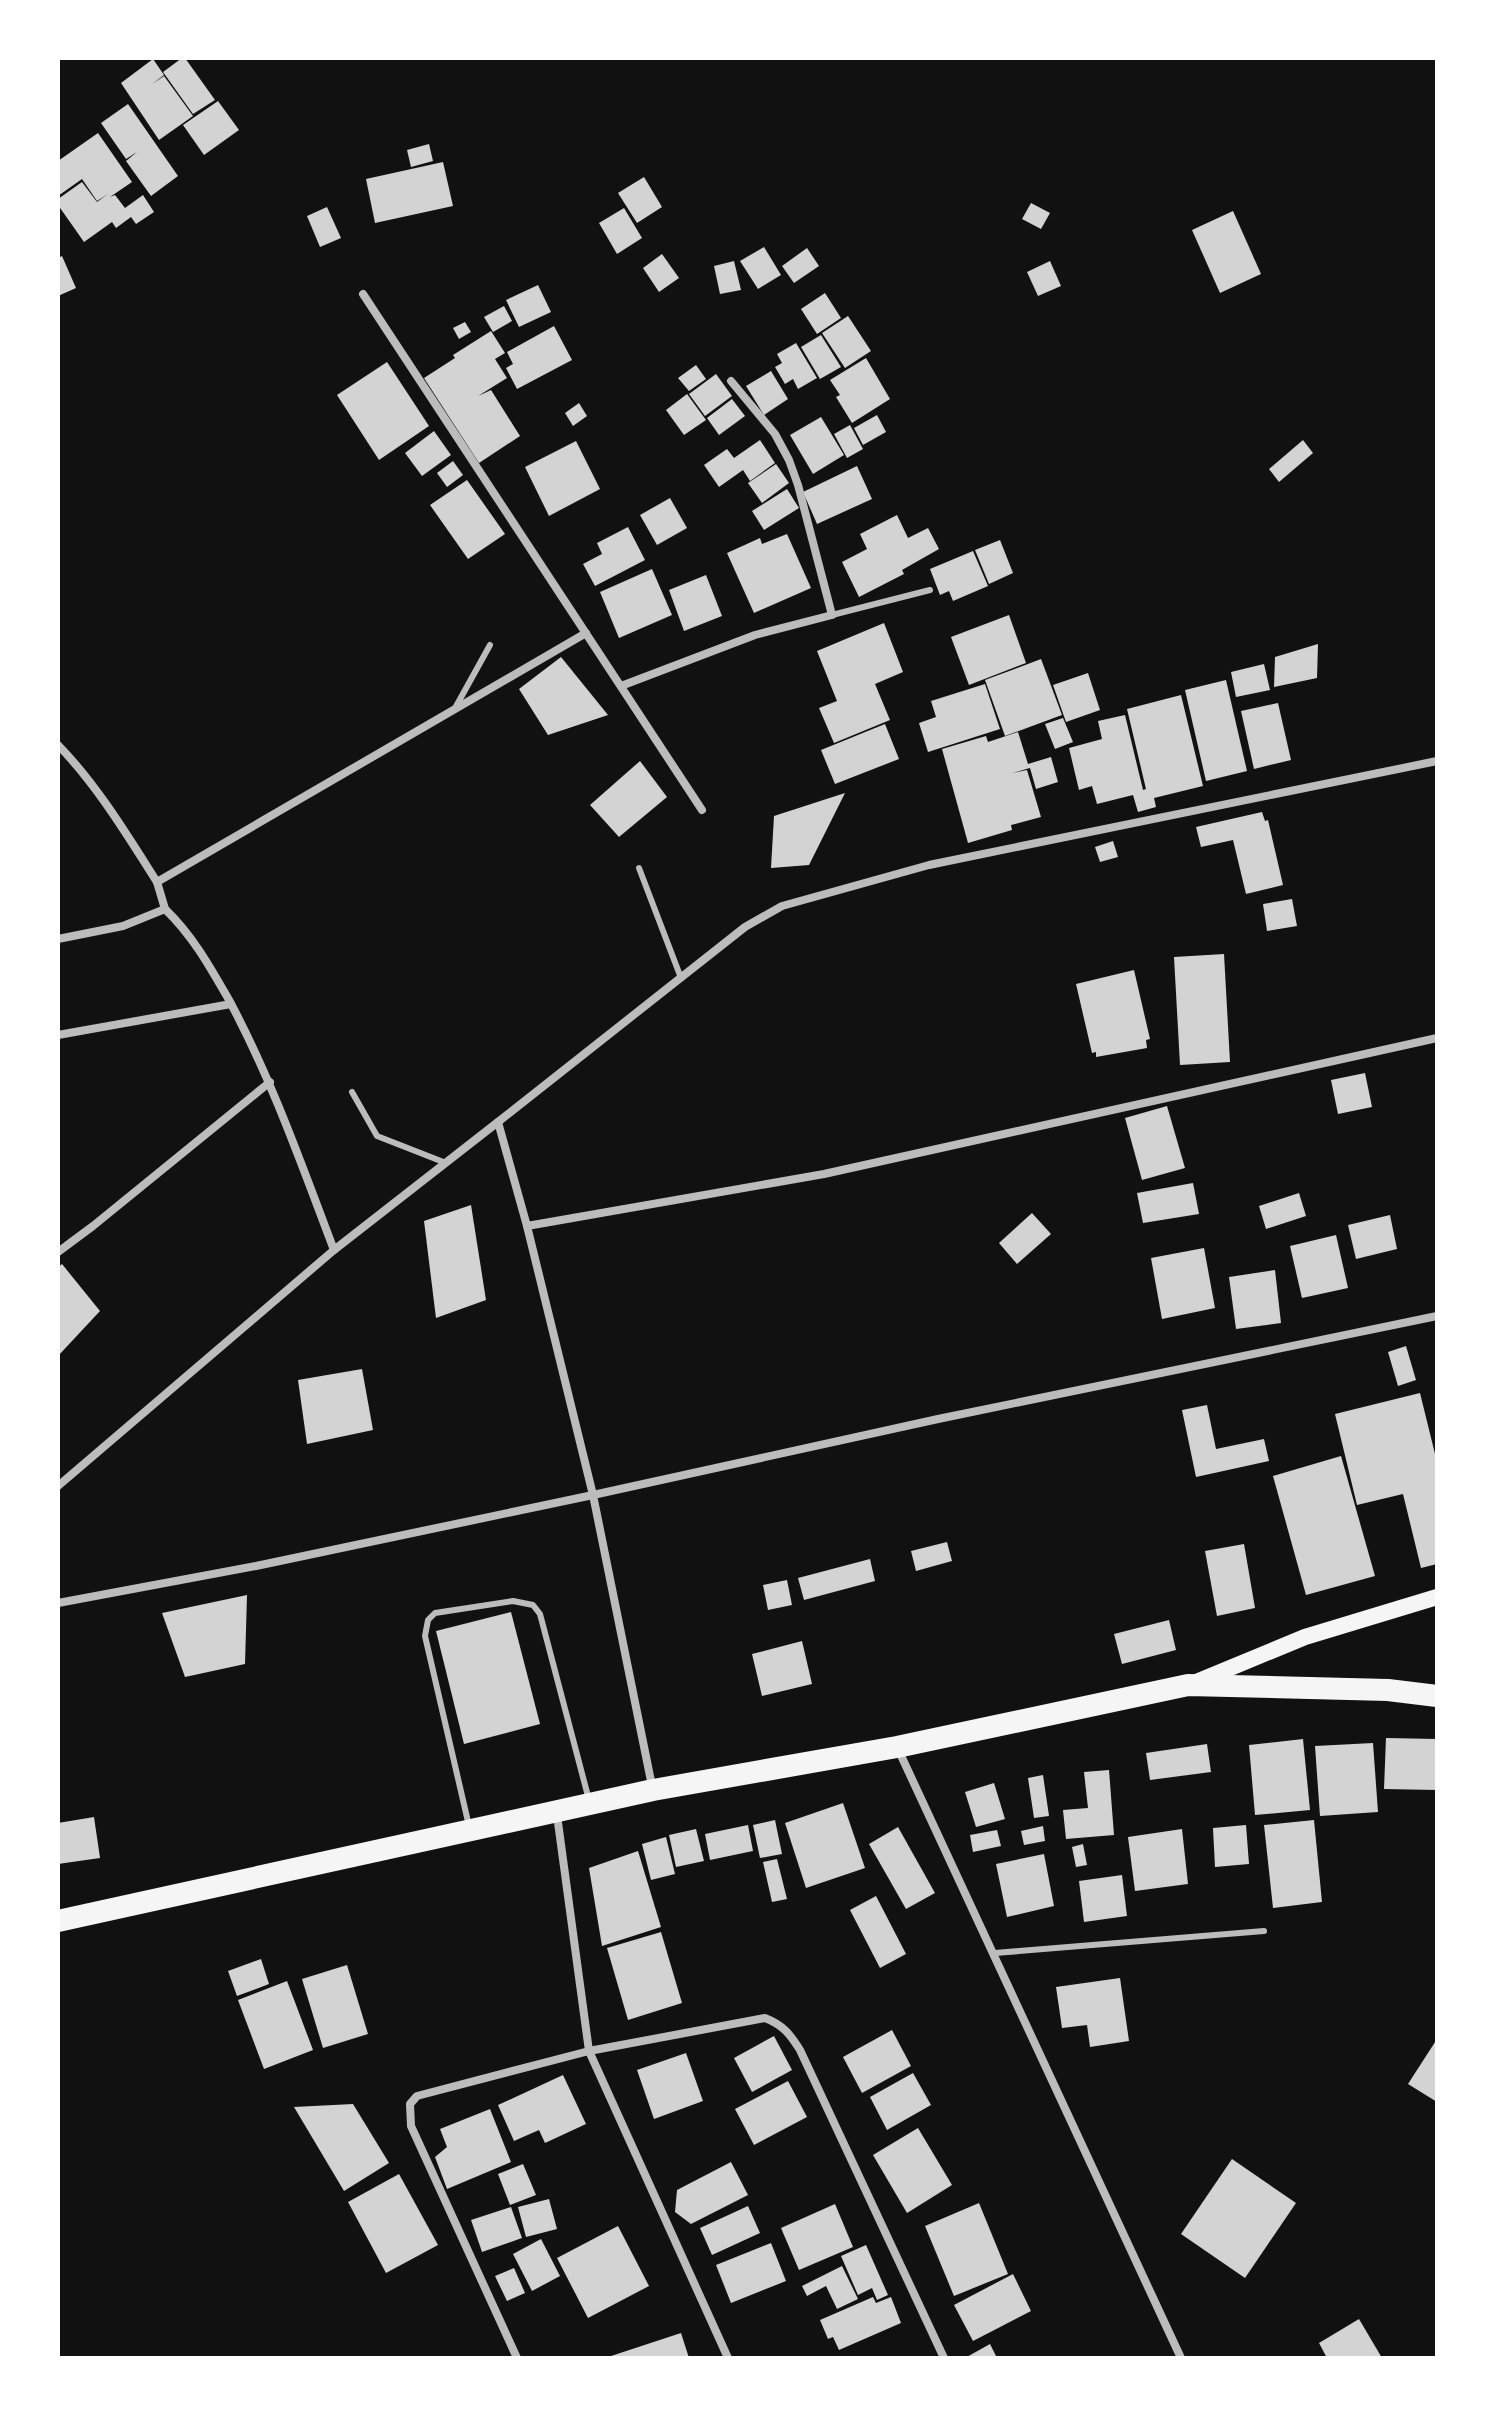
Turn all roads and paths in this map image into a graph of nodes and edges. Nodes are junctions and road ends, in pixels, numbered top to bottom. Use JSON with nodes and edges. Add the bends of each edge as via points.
{"nodes":[{"id":1,"x":363,"y":294,"type":"dead end"},
{"id":2,"x":731,"y":381,"type":"dead end"},
{"id":3,"x":930,"y":590,"type":"dead end"},
{"id":4,"x":832,"y":615,"type":"junction"},
{"id":5,"x":586,"y":633,"type":"junction"},
{"id":6,"x":490,"y":645,"type":"dead end"},
{"id":7,"x":621,"y":686,"type":"junction"},
{"id":8,"x":454,"y":710,"type":"junction"},
{"id":9,"x":58,"y":745,"type":"edge"},
{"id":10,"x":1437,"y":761,"type":"edge"},
{"id":11,"x":702,"y":810,"type":"dead end"},
{"id":12,"x":639,"y":868,"type":"dead end"},
{"id":13,"x":157,"y":882,"type":"junction"},
{"id":14,"x":165,"y":909,"type":"junction"},
{"id":15,"x":58,"y":939,"type":"edge"},
{"id":16,"x":681,"y":978,"type":"junction"},
{"id":17,"x":231,"y":1004,"type":"junction"},
{"id":18,"x":58,"y":1035,"type":"edge"},
{"id":19,"x":1437,"y":1038,"type":"edge"},
{"id":20,"x":270,"y":1082,"type":"junction"},
{"id":21,"x":352,"y":1092,"type":"dead end"},
{"id":22,"x":498,"y":1122,"type":"junction"},
{"id":23,"x":446,"y":1163,"type":"junction"},
{"id":24,"x":527,"y":1226,"type":"junction"},
{"id":25,"x":334,"y":1250,"type":"junction"},
{"id":26,"x":58,"y":1252,"type":"edge"},
{"id":27,"x":1437,"y":1316,"type":"edge"},
{"id":28,"x":58,"y":1486,"type":"edge"},
{"id":29,"x":593,"y":1495,"type":"junction"},
{"id":30,"x":1437,"y":1597,"type":"edge"},
{"id":31,"x":58,"y":1603,"type":"edge"},
{"id":32,"x":1188,"y":1685,"type":"junction"},
{"id":33,"x":1437,"y":1696,"type":"edge"},
{"id":34,"x":897,"y":1747,"type":"junction"},
{"id":35,"x":653,"y":1790,"type":"junction"},
{"id":36,"x":590,"y":1804,"type":"junction"},
{"id":37,"x":557,"y":1813,"type":"junction"},
{"id":38,"x":471,"y":1831,"type":"junction"},
{"id":39,"x":58,"y":1921,"type":"edge"},
{"id":40,"x":1264,"y":1931,"type":"dead end"},
{"id":41,"x":995,"y":1953,"type":"junction"},
{"id":42,"x":589,"y":2051,"type":"junction"},
{"id":43,"x":517,"y":2358,"type":"edge"},
{"id":44,"x":728,"y":2358,"type":"edge"},
{"id":45,"x":944,"y":2358,"type":"edge"},
{"id":46,"x":1181,"y":2358,"type":"edge"}],
"edges":[{"from":1,"to":5,"type":"street"},
{"from":2,"to":4,"type":"street","via":[[775,434],[789,460]]},
{"from":3,"to":4,"type":"lane"},
{"from":4,"to":7,"type":"street","via":[[755,635]]},
{"from":5,"to":7,"type":"street"},
{"from":5,"to":8,"type":"street"},
{"from":6,"to":8,"type":"lane"},
{"from":7,"to":11,"type":"street"},
{"from":8,"to":13,"type":"street"},
{"from":9,"to":13,"type":"street"},
{"from":10,"to":16,"type":"street","via":[[929,865],[837,889],[782,906],[745,927]]},
{"from":12,"to":16,"type":"lane"},
{"from":13,"to":14,"type":"street"},
{"from":14,"to":15,"type":"street","via":[[123,926]]},
{"from":14,"to":17,"type":"street","via":[[195,942]]},
{"from":16,"to":22,"type":"street"},
{"from":17,"to":18,"type":"street"},
{"from":17,"to":20,"type":"street"},
{"from":19,"to":24,"type":"street","via":[[824,1174]]},
{"from":20,"to":25,"type":"street"},
{"from":20,"to":26,"type":"street"},
{"from":21,"to":23,"type":"lane","via":[[377,1136]]},
{"from":22,"to":23,"type":"street"},
{"from":22,"to":24,"type":"street"},
{"from":23,"to":25,"type":"street"},
{"from":24,"to":29,"type":"street"},
{"from":25,"to":28,"type":"street"},
{"from":27,"to":29,"type":"street"},
{"from":29,"to":31,"type":"street"},
{"from":29,"to":35,"type":"street"},
{"from":30,"to":32,"type":"main road","via":[[1305,1637]]},
{"from":32,"to":33,"type":"highway"},
{"from":32,"to":34,"type":"highway"},
{"from":34,"to":35,"type":"highway"},
{"from":34,"to":41,"type":"street"},
{"from":35,"to":36,"type":"highway"},
{"from":36,"to":37,"type":"highway"},
{"from":36,"to":38,"type":"lane","via":[[540,1614],[533,1605],[513,1601],[435,1613],[425,1636]]},
{"from":37,"to":38,"type":"highway"},
{"from":37,"to":42,"type":"street"},
{"from":38,"to":39,"type":"highway"},
{"from":40,"to":41,"type":"lane"},
{"from":41,"to":46,"type":"street"},
{"from":42,"to":43,"type":"street","via":[[417,2096],[410,2104],[411,2126]]},
{"from":42,"to":44,"type":"street"},
{"from":42,"to":45,"type":"street","via":[[765,2018],[789,2032]]}]}
